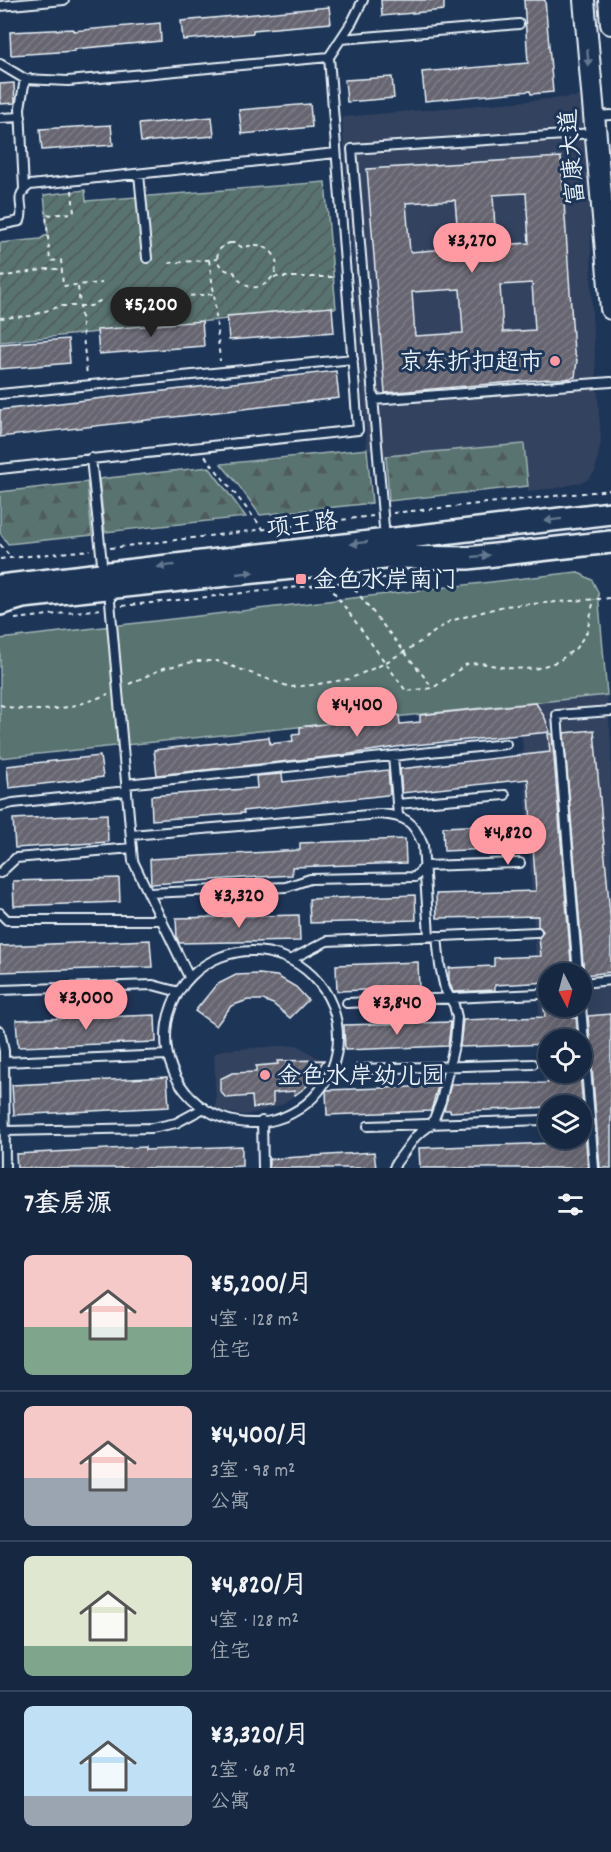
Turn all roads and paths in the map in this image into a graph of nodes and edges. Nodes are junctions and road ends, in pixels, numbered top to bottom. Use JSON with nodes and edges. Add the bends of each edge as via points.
{"nodes":[{"id":1,"x":64,"y":0,"type":"edge"},
{"id":2,"x":363,"y":0,"type":"edge"},
{"id":3,"x":584,"y":0,"type":"edge"},
{"id":4,"x":609,"y":0,"type":"edge"},
{"id":5,"x":0,"y":6,"type":"edge"},
{"id":6,"x":519,"y":24,"type":"dead end"},
{"id":7,"x":611,"y":24,"type":"edge"},
{"id":8,"x":341,"y":39,"type":"junction"},
{"id":9,"x":329,"y":57,"type":"junction"},
{"id":10,"x":0,"y":64,"type":"edge"},
{"id":11,"x":25,"y":79,"type":"junction"},
{"id":12,"x":21,"y":117,"type":"junction"},
{"id":13,"x":0,"y":118,"type":"edge"},
{"id":14,"x":599,"y":121,"type":"edge"},
{"id":15,"x":336,"y":153,"type":"junction"},
{"id":16,"x":139,"y":174,"type":"junction"},
{"id":17,"x":71,"y":181,"type":"junction"},
{"id":18,"x":24,"y":189,"type":"junction"},
{"id":19,"x":0,"y":225,"type":"edge"},
{"id":20,"x":147,"y":258,"type":"dead end"},
{"id":21,"x":217,"y":259,"type":"junction"},
{"id":22,"x":209,"y":260,"type":"junction"},
{"id":23,"x":169,"y":263,"type":"dead end"},
{"id":24,"x":62,"y":269,"type":"junction"},
{"id":25,"x":0,"y":277,"type":"edge"},
{"id":26,"x":273,"y":277,"type":"junction"},
{"id":27,"x":346,"y":277,"type":"junction"},
{"id":28,"x":102,"y":284,"type":"dead end"},
{"id":29,"x":78,"y":285,"type":"junction"},
{"id":30,"x":214,"y":294,"type":"junction"},
{"id":31,"x":172,"y":297,"type":"dead end"},
{"id":32,"x":104,"y":299,"type":"dead end"},
{"id":33,"x":80,"y":306,"type":"junction"},
{"id":34,"x":611,"y":309,"type":"edge"},
{"id":35,"x":0,"y":318,"type":"edge"},
{"id":36,"x":352,"y":359,"type":"junction"},
{"id":37,"x":221,"y":372,"type":"junction"},
{"id":38,"x":611,"y":382,"type":"edge"},
{"id":39,"x":88,"y":385,"type":"junction"},
{"id":40,"x":0,"y":394,"type":"edge"},
{"id":41,"x":373,"y":400,"type":"junction"},
{"id":42,"x":375,"y":428,"type":"junction"},
{"id":43,"x":358,"y":430,"type":"junction"},
{"id":44,"x":197,"y":447,"type":"junction"},
{"id":45,"x":90,"y":458,"type":"junction"},
{"id":46,"x":0,"y":469,"type":"edge"},
{"id":47,"x":611,"y":490,"type":"edge"},
{"id":48,"x":611,"y":513,"type":"edge"},
{"id":49,"x":382,"y":514,"type":"junction"},
{"id":50,"x":263,"y":529,"type":"junction"},
{"id":51,"x":385,"y":540,"type":"junction"},
{"id":52,"x":611,"y":542,"type":"edge"},
{"id":53,"x":0,"y":544,"type":"edge"},
{"id":54,"x":100,"y":549,"type":"junction"},
{"id":55,"x":11,"y":558,"type":"junction"},
{"id":56,"x":0,"y":559,"type":"edge"},
{"id":57,"x":409,"y":575,"type":"dead end"},
{"id":58,"x":349,"y":582,"type":"junction"},
{"id":59,"x":327,"y":584,"type":"junction"},
{"id":60,"x":0,"y":586,"type":"edge"},
{"id":61,"x":107,"y":590,"type":"junction"},
{"id":62,"x":611,"y":598,"type":"edge"},
{"id":63,"x":594,"y":599,"type":"junction"},
{"id":64,"x":4,"y":612,"type":"edge"},
{"id":65,"x":404,"y":651,"type":"junction"},
{"id":66,"x":385,"y":662,"type":"junction"},
{"id":67,"x":433,"y":688,"type":"junction"},
{"id":68,"x":118,"y":690,"type":"junction"},
{"id":69,"x":0,"y":705,"type":"edge"},
{"id":70,"x":611,"y":711,"type":"edge"},
{"id":71,"x":506,"y":744,"type":"dead end"},
{"id":72,"x":393,"y":756,"type":"junction"},
{"id":73,"x":126,"y":788,"type":"junction"},
{"id":74,"x":505,"y":795,"type":"dead end"},
{"id":75,"x":13,"y":803,"type":"junction"},
{"id":76,"x":397,"y":804,"type":"junction"},
{"id":77,"x":0,"y":806,"type":"edge"},
{"id":78,"x":0,"y":812,"type":"edge"},
{"id":79,"x":398,"y":815,"type":"junction"},
{"id":80,"x":131,"y":836,"type":"junction"},
{"id":81,"x":132,"y":848,"type":"junction"},
{"id":82,"x":520,"y":863,"type":"dead end"},
{"id":83,"x":425,"y":866,"type":"junction"},
{"id":84,"x":0,"y":873,"type":"edge"},
{"id":85,"x":148,"y":893,"type":"junction"},
{"id":86,"x":0,"y":913,"type":"edge"},
{"id":87,"x":162,"y":920,"type":"junction"},
{"id":88,"x":537,"y":932,"type":"dead end"},
{"id":89,"x":433,"y":936,"type":"junction"},
{"id":90,"x":290,"y":960,"type":"junction"},
{"id":91,"x":577,"y":963,"type":"edge"},
{"id":92,"x":189,"y":977,"type":"junction"},
{"id":93,"x":611,"y":980,"type":"edge"},
{"id":94,"x":592,"y":982,"type":"edge"},
{"id":95,"x":0,"y":990,"type":"edge"},
{"id":96,"x":179,"y":992,"type":"junction"},
{"id":97,"x":538,"y":994,"type":"edge"},
{"id":98,"x":450,"y":999,"type":"junction"},
{"id":99,"x":347,"y":1003,"type":"dead end"},
{"id":100,"x":581,"y":1017,"type":"edge"},
{"id":101,"x":0,"y":1031,"type":"edge"},
{"id":102,"x":167,"y":1055,"type":"junction"},
{"id":103,"x":4,"y":1062,"type":"junction"},
{"id":104,"x":532,"y":1064,"type":"dead end"},
{"id":105,"x":448,"y":1066,"type":"junction"},
{"id":106,"x":359,"y":1069,"type":"dead end"},
{"id":107,"x":2,"y":1085,"type":"edge"},
{"id":108,"x":204,"y":1108,"type":"junction"},
{"id":109,"x":538,"y":1120,"type":"edge"},
{"id":110,"x":262,"y":1121,"type":"junction"},
{"id":111,"x":432,"y":1124,"type":"junction"},
{"id":112,"x":368,"y":1126,"type":"dead end"},
{"id":113,"x":5,"y":1131,"type":"junction"},
{"id":114,"x":2,"y":1154,"type":"edge"},
{"id":115,"x":5,"y":1168,"type":"edge"},
{"id":116,"x":263,"y":1168,"type":"edge"},
{"id":117,"x":394,"y":1168,"type":"edge"},
{"id":118,"x":594,"y":1168,"type":"edge"}],
"edges":[{"from":1,"to":5,"type":"lane"},
{"from":2,"to":8,"type":"lane"},
{"from":3,"to":14,"type":"street","name":"富康大道","one_way":true},
{"from":4,"to":7,"type":"street"},
{"from":6,"to":8,"type":"lane"},
{"from":8,"to":9,"type":"lane"},
{"from":9,"to":11,"type":"lane","via":[[68,81]]},
{"from":9,"to":15,"type":"lane"},
{"from":10,"to":11,"type":"lane"},
{"from":11,"to":12,"type":"lane"},
{"from":12,"to":13,"type":"lane"},
{"from":12,"to":18,"type":"lane"},
{"from":14,"to":34,"type":"street","name":"富康大道"},
{"from":14,"to":41,"type":"lane","via":[[352,149]]},
{"from":15,"to":16,"type":"lane"},
{"from":15,"to":27,"type":"lane"},
{"from":16,"to":17,"type":"lane"},
{"from":16,"to":20,"type":"lane"},
{"from":17,"to":18,"type":"lane"},
{"from":17,"to":24,"type":"path","via":[[74,213],[46,215],[50,261],[61,260]]},
{"from":18,"to":19,"type":"lane","via":[[20,221]]},
{"from":21,"to":22,"type":"path"},
{"from":21,"to":26,"type":"path","via":[[221,267],[234,272],[249,286],[262,286]]},
{"from":21,"to":26,"type":"path","via":[[226,244],[264,247],[276,263]]},
{"from":22,"to":23,"type":"path"},
{"from":22,"to":30,"type":"path"},
{"from":24,"to":25,"type":"path"},
{"from":24,"to":29,"type":"path","via":[[63,286]]},
{"from":26,"to":27,"type":"path"},
{"from":27,"to":36,"type":"lane"},
{"from":28,"to":29,"type":"path"},
{"from":29,"to":33,"type":"path"},
{"from":30,"to":31,"type":"path"},
{"from":30,"to":37,"type":"path"},
{"from":32,"to":33,"type":"path","via":[[91,306]]},
{"from":33,"to":35,"type":"path"},
{"from":33,"to":39,"type":"path"},
{"from":36,"to":37,"type":"lane"},
{"from":36,"to":43,"type":"lane"},
{"from":37,"to":39,"type":"lane"},
{"from":38,"to":41,"type":"lane"},
{"from":39,"to":40,"type":"lane"},
{"from":41,"to":42,"type":"lane"},
{"from":42,"to":43,"type":"lane"},
{"from":42,"to":49,"type":"lane"},
{"from":43,"to":44,"type":"lane"},
{"from":44,"to":45,"type":"lane"},
{"from":44,"to":50,"type":"path"},
{"from":45,"to":46,"type":"lane"},
{"from":45,"to":54,"type":"lane"},
{"from":47,"to":49,"type":"path"},
{"from":48,"to":51,"type":"main road","name":"项王路","one_way":true},
{"from":49,"to":50,"type":"path"},
{"from":49,"to":51,"type":"lane"},
{"from":50,"to":54,"type":"path"},
{"from":51,"to":61,"type":"main road","name":"项王路","one_way":true},
{"from":61,"to":52,"type":"main road","name":"项王路","one_way":true,"via":[[394,557],[468,558]]},
{"from":53,"to":55,"type":"path"},
{"from":54,"to":55,"type":"path"},
{"from":54,"to":61,"type":"lane"},
{"from":55,"to":56,"type":"path"},
{"from":57,"to":58,"type":"path"},
{"from":58,"to":59,"type":"path"},
{"from":58,"to":65,"type":"path"},
{"from":59,"to":61,"type":"path"},
{"from":59,"to":66,"type":"path"},
{"from":60,"to":61,"type":"main road","name":"项王路"},
{"from":61,"to":64,"type":"path"},
{"from":61,"to":64,"type":"main road","name":"项王路","via":[[23,597]]},
{"from":61,"to":68,"type":"lane"},
{"from":62,"to":63,"type":"path"},
{"from":63,"to":65,"type":"path","via":[[504,606],[450,621]]},
{"from":63,"to":67,"type":"path","via":[[586,632],[576,648],[559,661],[535,669],[467,664]]},
{"from":65,"to":66,"type":"path"},
{"from":65,"to":67,"type":"path"},
{"from":66,"to":67,"type":"path","via":[[406,691]]},
{"from":66,"to":68,"type":"path","via":[[349,679],[290,687],[217,661],[197,661],[164,668]]},
{"from":68,"to":69,"type":"path","via":[[56,710],[18,710]]},
{"from":68,"to":73,"type":"lane"},
{"from":70,"to":91,"type":"lane","via":[[556,715]]},
{"from":71,"to":72,"type":"lane"},
{"from":72,"to":73,"type":"lane"},
{"from":72,"to":76,"type":"lane"},
{"from":73,"to":75,"type":"lane"},
{"from":73,"to":80,"type":"lane"},
{"from":74,"to":76,"type":"lane"},
{"from":75,"to":77,"type":"lane"},
{"from":75,"to":78,"type":"lane"},
{"from":76,"to":79,"type":"lane"},
{"from":79,"to":80,"type":"lane"},
{"from":79,"to":83,"type":"lane","via":[[418,832]]},
{"from":80,"to":81,"type":"lane"},
{"from":81,"to":84,"type":"lane","via":[[16,858]]},
{"from":81,"to":85,"type":"lane","via":[[133,861]]},
{"from":82,"to":83,"type":"lane"},
{"from":83,"to":85,"type":"lane","via":[[415,877],[310,879],[286,887]]},
{"from":83,"to":89,"type":"lane"},
{"from":85,"to":87,"type":"lane"},
{"from":86,"to":87,"type":"lane","via":[[7,920]]},
{"from":87,"to":92,"type":"lane"},
{"from":88,"to":89,"type":"lane"},
{"from":89,"to":90,"type":"lane","via":[[327,941]]},
{"from":89,"to":98,"type":"lane"},
{"from":90,"to":92,"type":"lane","via":[[270,952],[241,951],[213,960]]},
{"from":90,"to":110,"type":"lane","via":[[319,982],[334,1007],[339,1036],[334,1064],[321,1089],[300,1108],[275,1120]]},
{"from":92,"to":96,"type":"lane"},
{"from":93,"to":94,"type":"lane"},
{"from":95,"to":96,"type":"lane","via":[[153,985]]},
{"from":96,"to":102,"type":"lane","via":[[166,1027]]},
{"from":97,"to":98,"type":"lane"},
{"from":98,"to":99,"type":"lane"},
{"from":98,"to":105,"type":"lane","via":[[457,1017]]},
{"from":100,"to":118,"type":"lane"},
{"from":101,"to":103,"type":"lane"},
{"from":102,"to":103,"type":"lane"},
{"from":102,"to":108,"type":"lane","via":[[178,1081]]},
{"from":103,"to":107,"type":"lane"},
{"from":104,"to":105,"type":"lane"},
{"from":105,"to":106,"type":"lane"},
{"from":105,"to":111,"type":"lane"},
{"from":107,"to":113,"type":"lane"},
{"from":108,"to":110,"type":"lane","via":[[220,1117],[247,1123]]},
{"from":108,"to":113,"type":"lane","via":[[176,1123],[152,1128]]},
{"from":109,"to":111,"type":"lane"},
{"from":110,"to":116,"type":"lane"},
{"from":111,"to":112,"type":"lane"},
{"from":111,"to":117,"type":"lane","via":[[416,1136]]},
{"from":113,"to":114,"type":"lane"},
{"from":114,"to":115,"type":"lane"}]}
